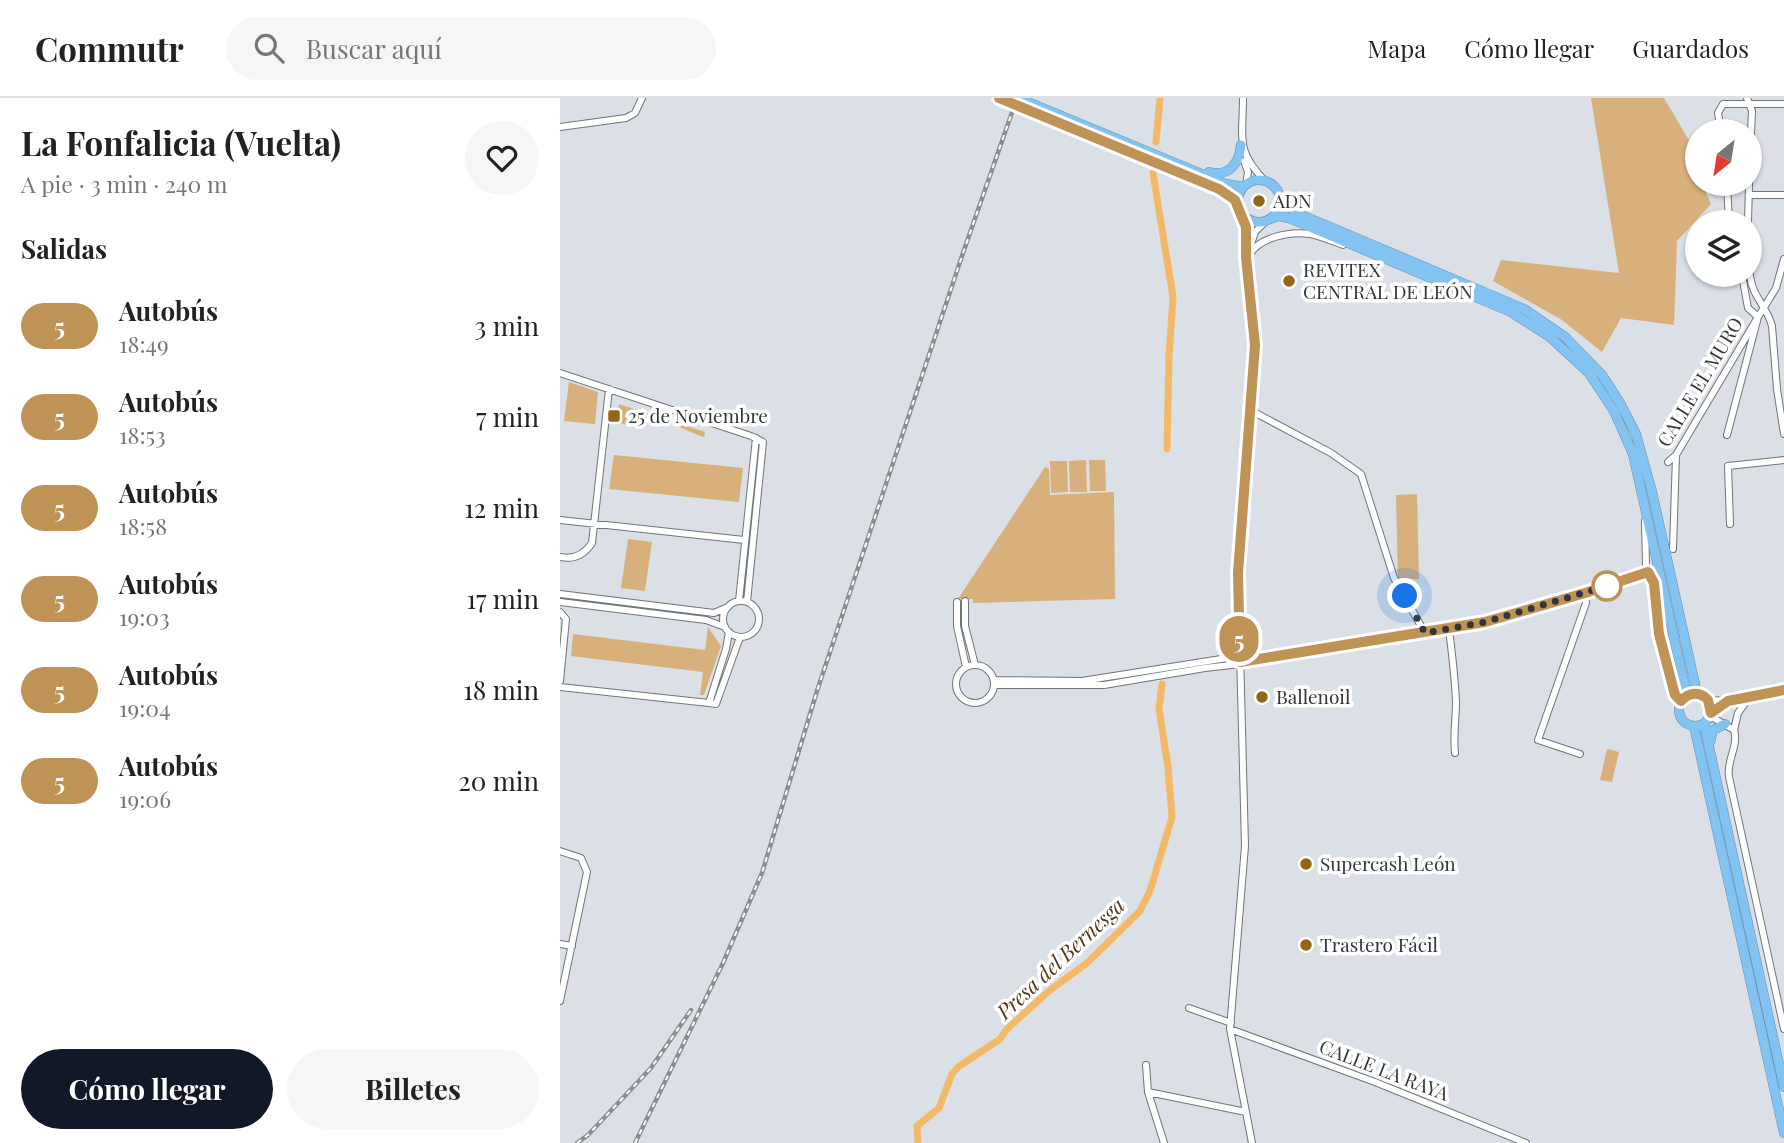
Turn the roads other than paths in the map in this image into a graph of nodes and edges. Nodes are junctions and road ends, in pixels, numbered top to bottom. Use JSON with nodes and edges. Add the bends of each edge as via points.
{"nodes":[{"id":1,"x":642,"y":98,"type":"edge"},
{"id":2,"x":1018,"y":98,"type":"edge"},
{"id":3,"x":1243,"y":98,"type":"edge"},
{"id":4,"x":1001,"y":99,"type":"edge"},
{"id":5,"x":1748,"y":100,"type":"edge"},
{"id":6,"x":1784,"y":104,"type":"edge"},
{"id":7,"x":1031,"y":107,"type":"junction"},
{"id":8,"x":1719,"y":119,"type":"edge"},
{"id":9,"x":1752,"y":119,"type":"edge"},
{"id":10,"x":1079,"y":122,"type":"junction"},
{"id":11,"x":560,"y":127,"type":"edge"},
{"id":12,"x":1241,"y":149,"type":"junction"},
{"id":13,"x":1265,"y":181,"type":"junction"},
{"id":14,"x":1244,"y":186,"type":"junction"},
{"id":15,"x":1762,"y":195,"type":"edge"},
{"id":16,"x":1784,"y":195,"type":"edge"},
{"id":17,"x":1279,"y":199,"type":"junction"},
{"id":18,"x":1239,"y":208,"type":"junction"},
{"id":19,"x":1268,"y":220,"type":"junction"},
{"id":20,"x":1250,"y":256,"type":"junction"},
{"id":21,"x":1784,"y":259,"type":"edge"},
{"id":22,"x":1248,"y":270,"type":"junction"},
{"id":23,"x":1418,"y":272,"type":"junction"},
{"id":24,"x":1744,"y":287,"type":"edge"},
{"id":25,"x":1753,"y":287,"type":"edge"},
{"id":26,"x":1765,"y":308,"type":"junction"},
{"id":27,"x":1758,"y":317,"type":"junction"},
{"id":28,"x":560,"y":373,"type":"edge"},
{"id":29,"x":610,"y":389,"type":"junction"},
{"id":30,"x":1251,"y":410,"type":"junction"},
{"id":31,"x":1784,"y":434,"type":"edge"},
{"id":32,"x":1727,"y":435,"type":"dead end"},
{"id":33,"x":756,"y":438,"type":"junction"},
{"id":34,"x":1676,"y":455,"type":"junction"},
{"id":35,"x":1784,"y":460,"type":"edge"},
{"id":36,"x":1668,"y":462,"type":"dead end"},
{"id":37,"x":1644,"y":499,"type":"junction"},
{"id":38,"x":560,"y":520,"type":"edge"},
{"id":39,"x":595,"y":524,"type":"junction"},
{"id":40,"x":1730,"y":524,"type":"dead end"},
{"id":41,"x":744,"y":540,"type":"junction"},
{"id":42,"x":1673,"y":549,"type":"dead end"},
{"id":43,"x":560,"y":557,"type":"edge"},
{"id":44,"x":1648,"y":572,"type":"junction"},
{"id":45,"x":1585,"y":593,"type":"junction"},
{"id":46,"x":560,"y":594,"type":"edge"},
{"id":47,"x":739,"y":601,"type":"junction"},
{"id":48,"x":965,"y":601,"type":"dead end"},
{"id":49,"x":560,"y":602,"type":"edge"},
{"id":50,"x":747,"y":602,"type":"junction"},
{"id":51,"x":957,"y":603,"type":"dead end"},
{"id":52,"x":728,"y":607,"type":"junction"},
{"id":53,"x":560,"y":612,"type":"edge"},
{"id":54,"x":1449,"y":629,"type":"junction"},
{"id":55,"x":727,"y":630,"type":"junction"},
{"id":56,"x":1425,"y":633,"type":"junction"},
{"id":57,"x":740,"y":637,"type":"junction"},
{"id":58,"x":1240,"y":661,"type":"junction"},
{"id":59,"x":975,"y":665,"type":"junction"},
{"id":60,"x":967,"y":667,"type":"junction"},
{"id":61,"x":560,"y":681,"type":"edge"},
{"id":62,"x":995,"y":683,"type":"junction"},
{"id":63,"x":560,"y":687,"type":"edge"},
{"id":64,"x":1784,"y":690,"type":"edge"},
{"id":65,"x":1688,"y":697,"type":"junction"},
{"id":66,"x":1749,"y":698,"type":"junction"},
{"id":67,"x":1708,"y":700,"type":"junction"},
{"id":68,"x":1728,"y":701,"type":"junction"},
{"id":69,"x":709,"y":703,"type":"junction"},
{"id":70,"x":1705,"y":720,"type":"junction"},
{"id":71,"x":1725,"y":724,"type":"junction"},
{"id":72,"x":1734,"y":730,"type":"junction"},
{"id":73,"x":1709,"y":750,"type":"junction"},
{"id":74,"x":1455,"y":753,"type":"dead end"},
{"id":75,"x":1580,"y":754,"type":"dead end"},
{"id":76,"x":560,"y":851,"type":"edge"},
{"id":77,"x":560,"y":944,"type":"edge"},
{"id":78,"x":572,"y":946,"type":"junction"},
{"id":79,"x":560,"y":1001,"type":"edge"},
{"id":80,"x":1189,"y":1008,"type":"dead end"},
{"id":81,"x":1231,"y":1026,"type":"junction"},
{"id":82,"x":1784,"y":1029,"type":"edge"},
{"id":83,"x":1146,"y":1066,"type":"dead end"},
{"id":84,"x":1784,"y":1087,"type":"edge"},
{"id":85,"x":1148,"y":1092,"type":"junction"},
{"id":86,"x":1246,"y":1112,"type":"junction"},
{"id":87,"x":1784,"y":1133,"type":"edge"},
{"id":88,"x":1164,"y":1143,"type":"edge"},
{"id":89,"x":1252,"y":1143,"type":"edge"},
{"id":90,"x":1526,"y":1143,"type":"edge"}],
"edges":[{"from":1,"to":11,"type":"street","via":[[635,113],[626,118]]},
{"from":2,"to":7,"type":"highway"},
{"from":3,"to":12,"type":"street"},
{"from":4,"to":7,"type":"highway","bridge":true},
{"from":5,"to":6,"type":"street"},
{"from":5,"to":8,"type":"street","via":[[1723,104]]},
{"from":5,"to":9,"type":"street"},
{"from":7,"to":10,"type":"highway"},
{"from":7,"to":18,"type":"highway","via":[[1219,189]]},
{"from":10,"to":12,"type":"highway","via":[[1217,174],[1232,168]]},
{"from":10,"to":14,"type":"highway","via":[[1226,184]]},
{"from":12,"to":13,"type":"street"},
{"from":12,"to":14,"type":"street","via":[[1248,172]]},
{"from":13,"to":14,"type":"highway"},
{"from":13,"to":17,"type":"highway"},
{"from":14,"to":18,"type":"highway","via":[[1238,195]]},
{"from":15,"to":16,"type":"street"},
{"from":17,"to":19,"type":"highway","via":[[1278,210]]},
{"from":17,"to":65,"type":"highway","via":[[1293,211],[1516,305],[1566,337],[1602,375],[1636,434],[1652,492]]},
{"from":18,"to":19,"type":"highway","via":[[1252,221]]},
{"from":18,"to":22,"type":"street","via":[[1247,232]]},
{"from":19,"to":20,"type":"street","via":[[1252,237]]},
{"from":19,"to":23,"type":"highway","via":[[1289,218]]},
{"from":20,"to":22,"type":"street"},
{"from":20,"to":23,"type":"street","via":[[1255,247],[1276,237],[1310,233]]},
{"from":21,"to":26,"type":"street","name":"CALLE EL MURO"},
{"from":22,"to":30,"type":"street","via":[[1255,345]]},
{"from":23,"to":37,"type":"highway","via":[[1526,320],[1580,363],[1614,411],[1630,447]]},
{"from":24,"to":27,"type":"street","via":[[1748,308]]},
{"from":25,"to":26,"type":"street"},
{"from":26,"to":27,"type":"street","name":"CALLE EL MURO"},
{"from":26,"to":31,"type":"street","via":[[1772,326]]},
{"from":27,"to":32,"type":"street"},
{"from":27,"to":34,"type":"street","name":"CALLE EL MURO"},
{"from":28,"to":29,"type":"street"},
{"from":29,"to":33,"type":"street"},
{"from":29,"to":39,"type":"street"},
{"from":30,"to":56,"type":"street","via":[[1361,474],[1394,578]]},
{"from":30,"to":58,"type":"street","via":[[1238,573]]},
{"from":33,"to":41,"type":"street"},
{"from":33,"to":50,"type":"street","via":[[763,442]]},
{"from":34,"to":36,"type":"street","name":"CALLE EL MURO"},
{"from":34,"to":42,"type":"street"},
{"from":35,"to":40,"type":"street","via":[[1728,466]]},
{"from":37,"to":44,"type":"street"},
{"from":37,"to":65,"type":"highway"},
{"from":38,"to":39,"type":"street"},
{"from":39,"to":41,"type":"street"},
{"from":39,"to":43,"type":"street","via":[[587,550],[569,559]]},
{"from":41,"to":47,"type":"street"},
{"from":44,"to":45,"type":"street"},
{"from":44,"to":65,"type":"street","via":[[1654,583],[1661,645],[1675,695]]},
{"from":45,"to":54,"type":"street"},
{"from":45,"to":75,"type":"street","via":[[1586,603],[1538,740]]},
{"from":46,"to":52,"type":"street","via":[[714,613]]},
{"from":47,"to":50,"type":"street"},
{"from":47,"to":52,"type":"street"},
{"from":48,"to":59,"type":"street","via":[[965,626]]},
{"from":49,"to":55,"type":"street","via":[[706,620]]},
{"from":50,"to":57,"type":"street","via":[[759,614],[758,626],[751,635]]},
{"from":51,"to":60,"type":"street","via":[[957,626]]},
{"from":52,"to":55,"type":"street","via":[[724,616]]},
{"from":53,"to":61,"type":"street","via":[[566,619]]},
{"from":54,"to":56,"type":"street"},
{"from":54,"to":74,"type":"street","via":[[1455,674]]},
{"from":55,"to":57,"type":"street"},
{"from":55,"to":69,"type":"street"},
{"from":56,"to":58,"type":"street"},
{"from":57,"to":69,"type":"street","via":[[716,704]]},
{"from":58,"to":62,"type":"street","via":[[1082,681]]},
{"from":58,"to":81,"type":"street","via":[[1245,846]]},
{"from":59,"to":60,"type":"street"},
{"from":59,"to":62,"type":"street","via":[[991,673]]},
{"from":60,"to":62,"type":"street","via":[[956,679],[965,701],[980,703],[993,693]]},
{"from":63,"to":69,"type":"street"},
{"from":64,"to":66,"type":"street"},
{"from":65,"to":67,"type":"highway"},
{"from":65,"to":70,"type":"highway","via":[[1679,708],[1686,723]]},
{"from":66,"to":68,"type":"street"},
{"from":66,"to":72,"type":"street","via":[[1738,713]]},
{"from":67,"to":68,"type":"street"},
{"from":67,"to":70,"type":"highway"},
{"from":68,"to":70,"type":"street"},
{"from":70,"to":71,"type":"street"},
{"from":70,"to":73,"type":"highway"},
{"from":70,"to":87,"type":"highway"},
{"from":71,"to":72,"type":"street"},
{"from":71,"to":73,"type":"highway","via":[[1713,730]]},
{"from":72,"to":82,"type":"street","via":[[1729,777]]},
{"from":73,"to":84,"type":"highway"},
{"from":76,"to":78,"type":"street","via":[[581,858],[587,872]]},
{"from":77,"to":78,"type":"street"},
{"from":78,"to":79,"type":"street"},
{"from":80,"to":81,"type":"street","name":"CALLE LA RAYA"},
{"from":81,"to":86,"type":"street"},
{"from":81,"to":90,"type":"street","name":"CALLE LA RAYA"},
{"from":83,"to":85,"type":"street"},
{"from":85,"to":86,"type":"street"},
{"from":85,"to":88,"type":"street"},
{"from":86,"to":89,"type":"street"}]}
